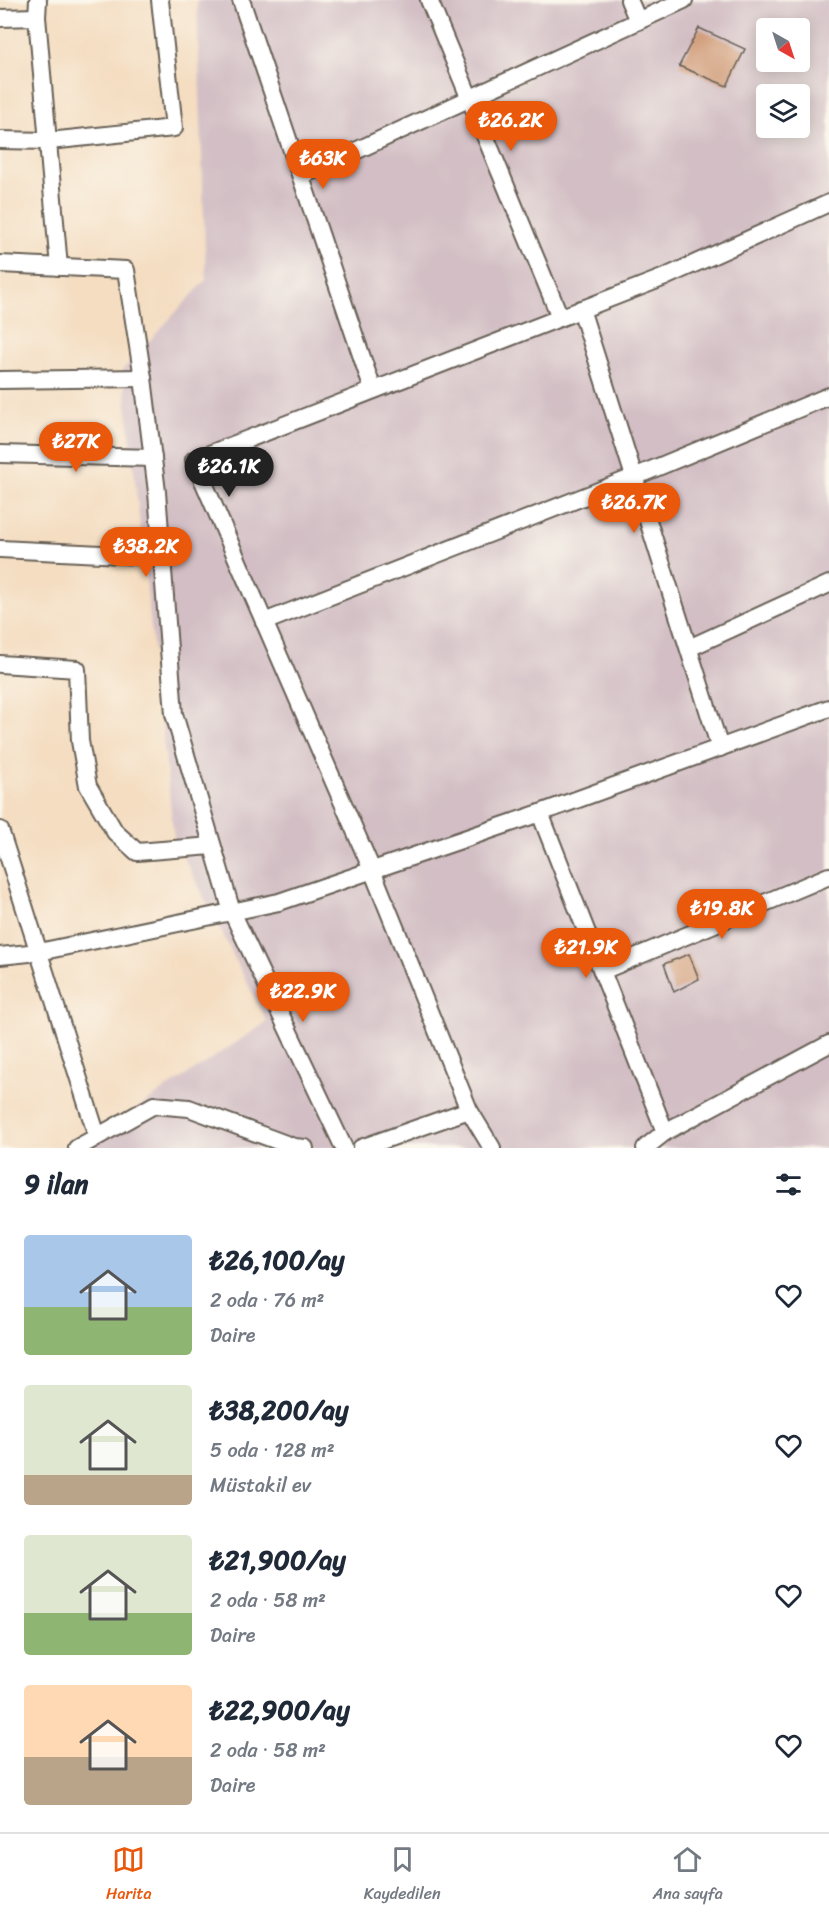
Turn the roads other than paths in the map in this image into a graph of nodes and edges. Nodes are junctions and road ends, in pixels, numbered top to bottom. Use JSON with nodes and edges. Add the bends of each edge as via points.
{"nodes":[{"id":1,"x":38,"y":0,"type":"edge"},
{"id":2,"x":160,"y":0,"type":"edge"},
{"id":3,"x":241,"y":0,"type":"edge"},
{"id":4,"x":429,"y":0,"type":"edge"},
{"id":5,"x":628,"y":0,"type":"edge"},
{"id":6,"x":684,"y":0,"type":"edge"},
{"id":7,"x":37,"y":17,"type":"junction"},
{"id":8,"x":0,"y":18,"type":"edge"},
{"id":9,"x":638,"y":21,"type":"junction"},
{"id":10,"x":469,"y":98,"type":"junction"},
{"id":11,"x":0,"y":140,"type":"edge"},
{"id":12,"x":49,"y":141,"type":"junction"},
{"id":13,"x":301,"y":176,"type":"junction"},
{"id":14,"x":829,"y":203,"type":"edge"},
{"id":15,"x":0,"y":264,"type":"edge"},
{"id":16,"x":59,"y":267,"type":"junction"},
{"id":17,"x":581,"y":309,"type":"junction"},
{"id":18,"x":561,"y":317,"type":"junction"},
{"id":19,"x":143,"y":378,"type":"junction"},
{"id":20,"x":0,"y":380,"type":"edge"},
{"id":21,"x":373,"y":390,"type":"junction"},
{"id":22,"x":829,"y":396,"type":"edge"},
{"id":23,"x":0,"y":454,"type":"edge"},
{"id":24,"x":153,"y":458,"type":"junction"},
{"id":25,"x":634,"y":477,"type":"junction"},
{"id":26,"x":0,"y":549,"type":"edge"},
{"id":27,"x":162,"y":557,"type":"junction"},
{"id":28,"x":829,"y":584,"type":"edge"},
{"id":29,"x":264,"y":622,"type":"junction"},
{"id":30,"x":689,"y":648,"type":"junction"},
{"id":31,"x":0,"y":664,"type":"edge"},
{"id":32,"x":829,"y":708,"type":"edge"},
{"id":33,"x":720,"y":748,"type":"junction"},
{"id":34,"x":540,"y":813,"type":"junction"},
{"id":35,"x":0,"y":830,"type":"edge"},
{"id":36,"x":212,"y":846,"type":"junction"},
{"id":37,"x":372,"y":870,"type":"junction"},
{"id":38,"x":829,"y":876,"type":"edge"},
{"id":39,"x":232,"y":912,"type":"junction"},
{"id":40,"x":39,"y":952,"type":"junction"},
{"id":41,"x":0,"y":956,"type":"edge"},
{"id":42,"x":602,"y":971,"type":"junction"},
{"id":43,"x":829,"y":1044,"type":"edge"},
{"id":44,"x":469,"y":1110,"type":"junction"},
{"id":45,"x":665,"y":1132,"type":"junction"},
{"id":46,"x":97,"y":1136,"type":"junction"},
{"id":47,"x":77,"y":1148,"type":"edge"},
{"id":48,"x":305,"y":1148,"type":"edge"},
{"id":49,"x":344,"y":1148,"type":"edge"},
{"id":50,"x":361,"y":1148,"type":"edge"},
{"id":51,"x":492,"y":1148,"type":"edge"},
{"id":52,"x":645,"y":1148,"type":"edge"}],
"edges":[{"from":1,"to":7,"type":"street"},
{"from":2,"to":12,"type":"street","via":[[174,128]]},
{"from":3,"to":13,"type":"street"},
{"from":4,"to":10,"type":"street"},
{"from":5,"to":9,"type":"street"},
{"from":6,"to":9,"type":"street"},
{"from":7,"to":8,"type":"street"},
{"from":7,"to":12,"type":"street"},
{"from":9,"to":10,"type":"street"},
{"from":10,"to":13,"type":"street"},
{"from":10,"to":18,"type":"street"},
{"from":11,"to":12,"type":"street"},
{"from":12,"to":16,"type":"street"},
{"from":13,"to":21,"type":"street"},
{"from":14,"to":17,"type":"street","via":[[665,277]]},
{"from":15,"to":16,"type":"street"},
{"from":16,"to":19,"type":"street","via":[[126,270]]},
{"from":17,"to":18,"type":"street"},
{"from":17,"to":25,"type":"street"},
{"from":18,"to":21,"type":"street"},
{"from":19,"to":20,"type":"street"},
{"from":19,"to":24,"type":"street"},
{"from":21,"to":29,"type":"street","via":[[194,460]]},
{"from":22,"to":25,"type":"street"},
{"from":23,"to":24,"type":"street"},
{"from":24,"to":27,"type":"street"},
{"from":25,"to":29,"type":"street"},
{"from":25,"to":30,"type":"street"},
{"from":26,"to":27,"type":"street"},
{"from":27,"to":36,"type":"street","via":[[174,714]]},
{"from":28,"to":30,"type":"street"},
{"from":29,"to":37,"type":"street"},
{"from":30,"to":33,"type":"street"},
{"from":31,"to":36,"type":"street","via":[[77,669],[80,741],[88,786],[115,832],[137,852]]},
{"from":32,"to":33,"type":"street"},
{"from":33,"to":34,"type":"street"},
{"from":34,"to":37,"type":"street"},
{"from":34,"to":42,"type":"street"},
{"from":35,"to":40,"type":"street"},
{"from":36,"to":39,"type":"street"},
{"from":37,"to":39,"type":"street","via":[[279,902]]},
{"from":37,"to":44,"type":"street"},
{"from":38,"to":42,"type":"street"},
{"from":39,"to":40,"type":"street"},
{"from":39,"to":49,"type":"street"},
{"from":40,"to":41,"type":"street"},
{"from":40,"to":46,"type":"street"},
{"from":42,"to":45,"type":"street"},
{"from":43,"to":45,"type":"street"},
{"from":44,"to":50,"type":"street"},
{"from":44,"to":51,"type":"street"},
{"from":45,"to":52,"type":"street"},
{"from":46,"to":47,"type":"street"},
{"from":46,"to":48,"type":"street","via":[[154,1105],[189,1108]]}]}
